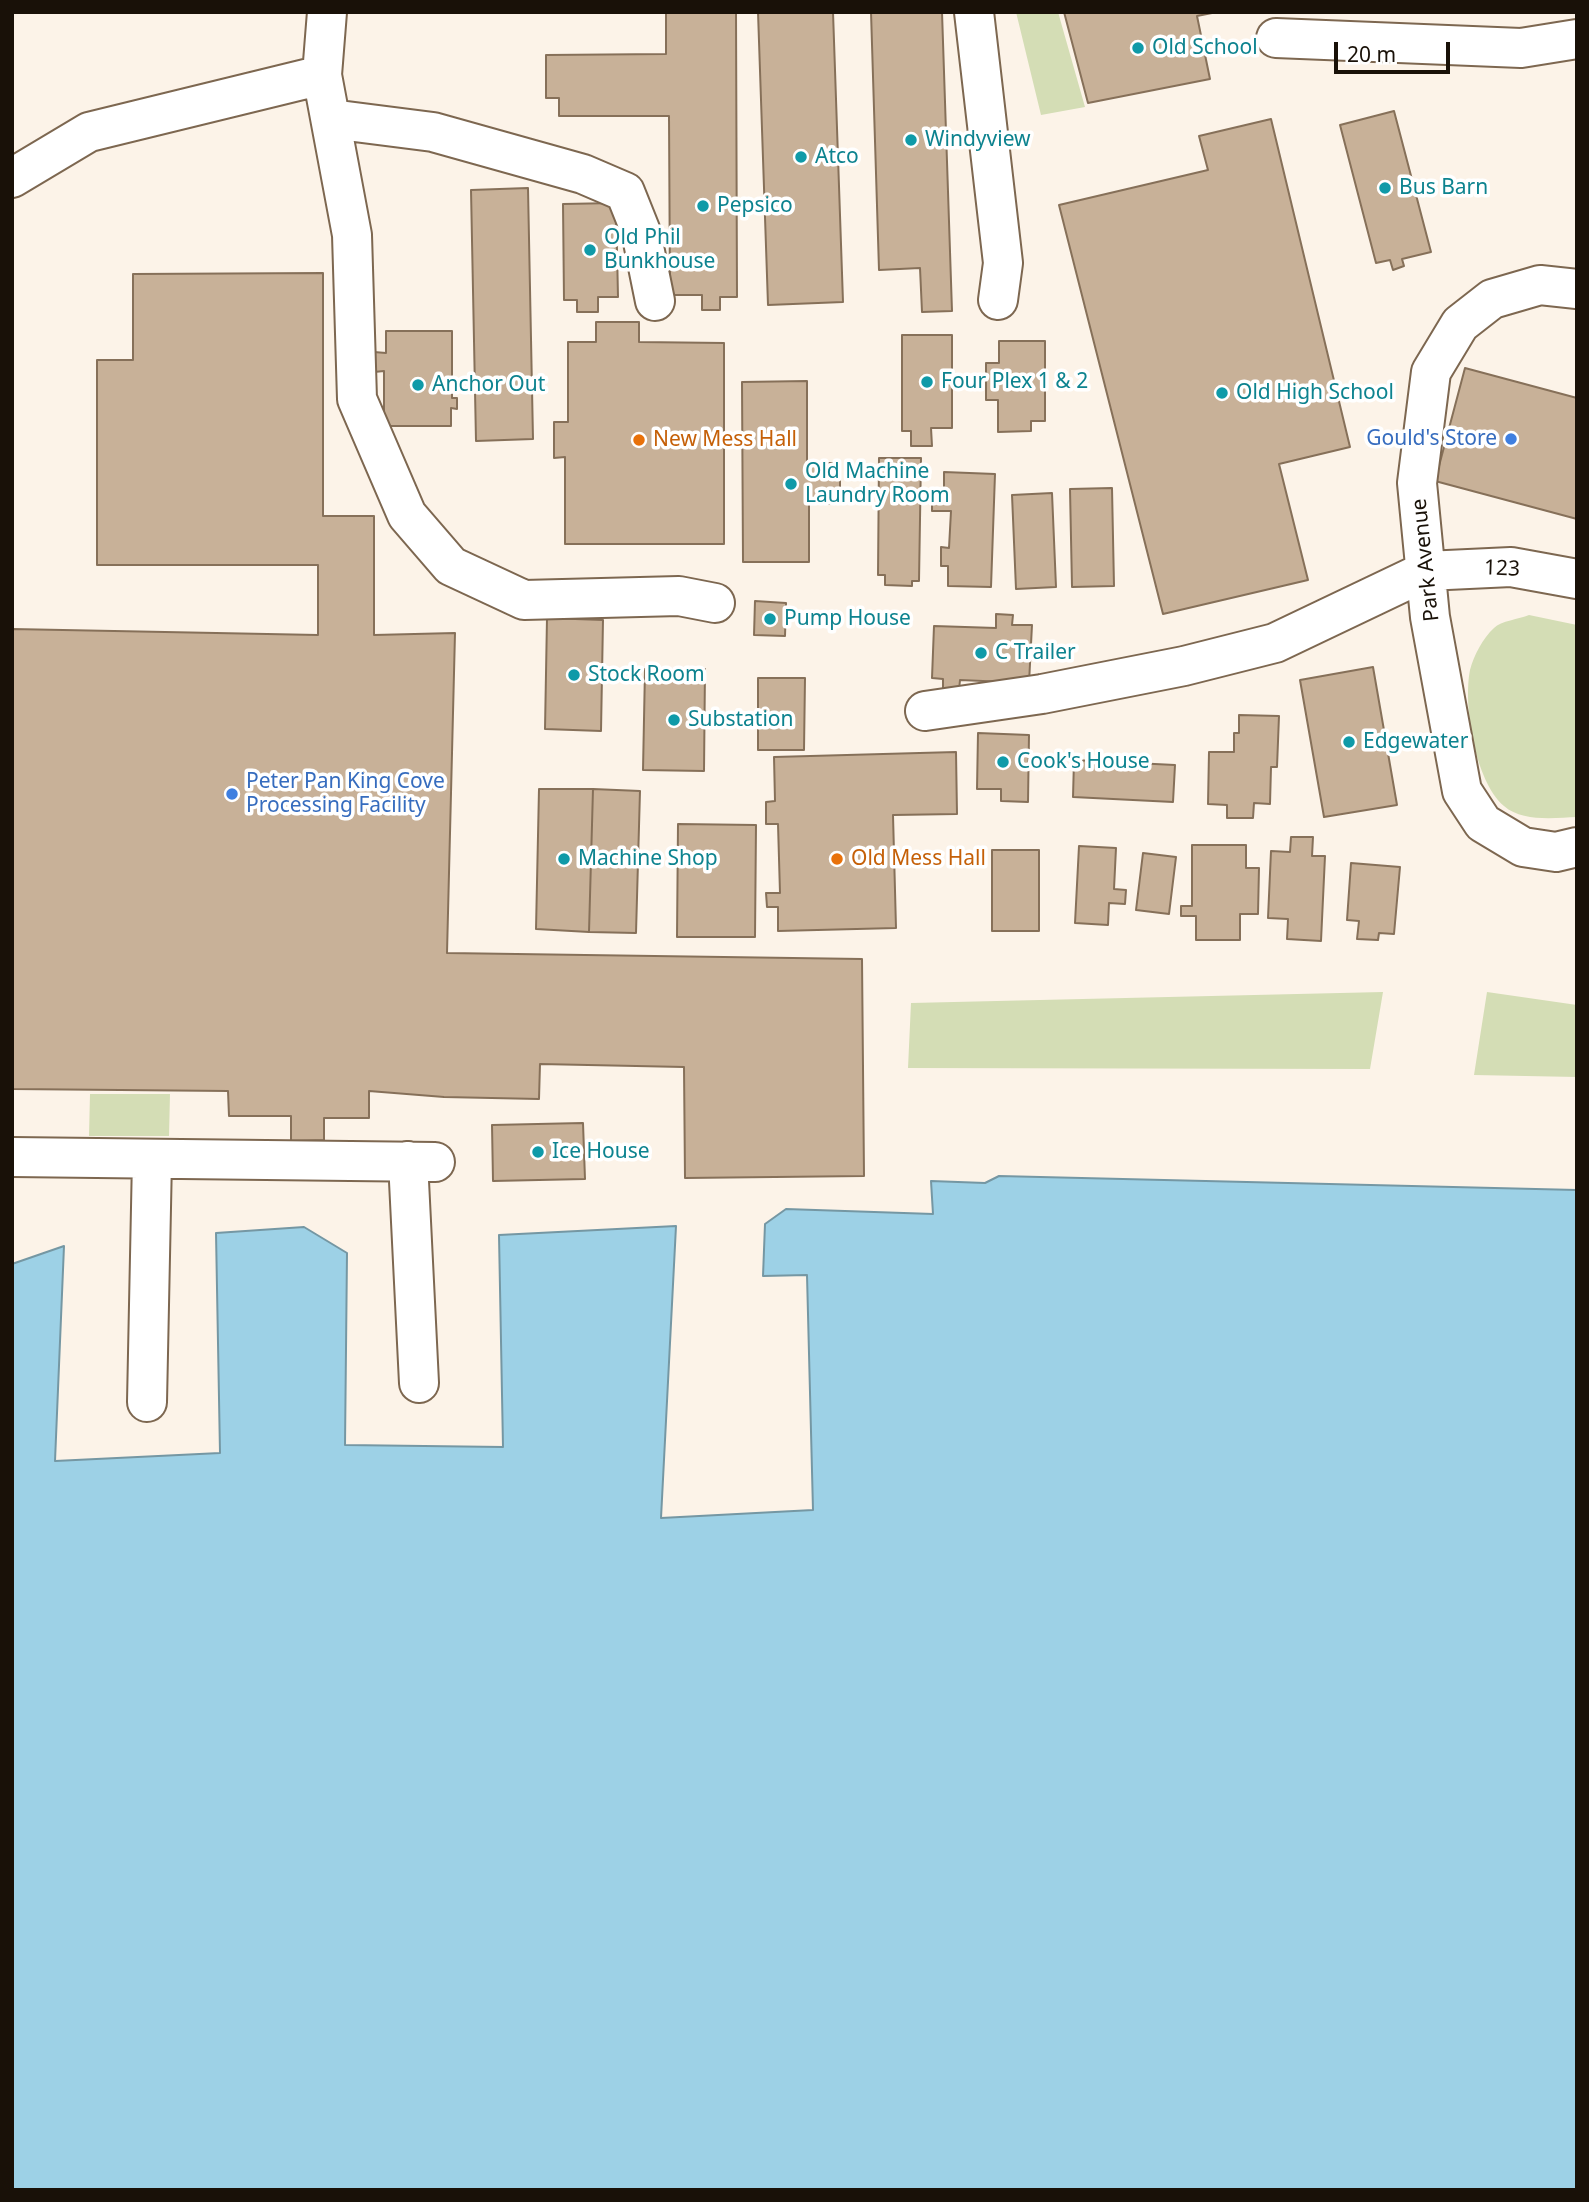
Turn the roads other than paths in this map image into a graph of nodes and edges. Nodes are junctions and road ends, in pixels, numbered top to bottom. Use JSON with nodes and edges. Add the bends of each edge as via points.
{"nodes":[{"id":1,"x":327,"y":12,"type":"edge"},
{"id":2,"x":974,"y":12,"type":"edge"},
{"id":3,"x":1276,"y":38,"type":"dead end"},
{"id":4,"x":1577,"y":38,"type":"edge"},
{"id":5,"x":322,"y":75,"type":"junction"},
{"id":6,"x":331,"y":119,"type":"junction"},
{"id":7,"x":12,"y":178,"type":"edge"},
{"id":8,"x":1577,"y":289,"type":"edge"},
{"id":9,"x":998,"y":300,"type":"dead end"},
{"id":10,"x":655,"y":302,"type":"dead end"},
{"id":11,"x":1426,"y":571,"type":"junction"},
{"id":12,"x":1577,"y":579,"type":"edge"},
{"id":13,"x":715,"y":603,"type":"dead end"},
{"id":14,"x":925,"y":712,"type":"dead end"},
{"id":15,"x":1577,"y":847,"type":"edge"},
{"id":16,"x":12,"y":1157,"type":"edge"},
{"id":17,"x":152,"y":1159,"type":"junction"},
{"id":18,"x":419,"y":1383,"type":"dead end"},
{"id":19,"x":147,"y":1402,"type":"dead end"}],
"edges":[{"from":1,"to":5,"type":"street"},
{"from":2,"to":9,"type":"street","via":[[1003,263]]},
{"from":3,"to":4,"type":"street","via":[[1521,48]]},
{"from":5,"to":6,"type":"street"},
{"from":5,"to":7,"type":"street","via":[[89,132]]},
{"from":6,"to":10,"type":"street","via":[[433,132],[583,174],[625,192],[641,232]]},
{"from":6,"to":13,"type":"street","via":[[352,235],[357,399],[407,515],[451,566],[524,600],[679,596]]},
{"from":8,"to":11,"type":"street","name":"Park Avenue","via":[[1540,285],[1492,299],[1460,324],[1431,372],[1418,482]]},
{"from":11,"to":12,"type":"street","name":"123","via":[[1511,567]]},
{"from":11,"to":14,"type":"street","via":[[1275,643],[1042,694]]},
{"from":11,"to":15,"type":"street","name":"Park Avenue","via":[[1462,791],[1483,823],[1523,847],[1556,852]]},
{"from":16,"to":17,"type":"street"},
{"from":17,"to":18,"type":"street","via":[[422,1161]]},
{"from":17,"to":19,"type":"street"}]}
